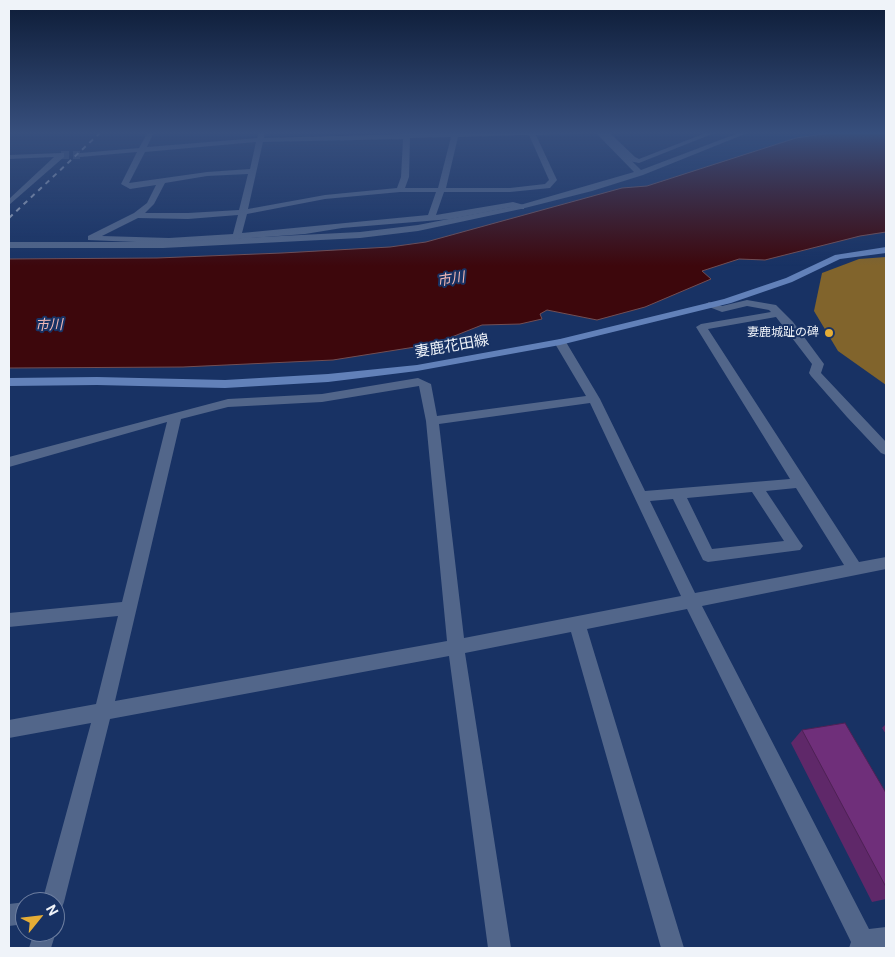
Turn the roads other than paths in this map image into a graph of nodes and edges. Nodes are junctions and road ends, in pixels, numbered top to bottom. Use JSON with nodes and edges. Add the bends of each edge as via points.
{"nodes":[{"id":1,"x":38,"y":177,"type":"edge"},
{"id":2,"x":129,"y":177,"type":"edge"},
{"id":3,"x":193,"y":177,"type":"edge"},
{"id":4,"x":252,"y":177,"type":"edge"},
{"id":5,"x":406,"y":177,"type":"edge"},
{"id":6,"x":445,"y":177,"type":"edge"},
{"id":7,"x":551,"y":177,"type":"edge"},
{"id":8,"x":624,"y":177,"type":"edge"},
{"id":9,"x":160,"y":183,"type":"junction"},
{"id":10,"x":400,"y":190,"type":"junction"},
{"id":11,"x":441,"y":190,"type":"junction"},
{"id":12,"x":9,"y":203,"type":"edge"},
{"id":13,"x":521,"y":207,"type":"junction"},
{"id":14,"x":243,"y":212,"type":"junction"},
{"id":15,"x":137,"y":215,"type":"junction"},
{"id":16,"x":431,"y":218,"type":"junction"},
{"id":17,"x":236,"y":237,"type":"junction"},
{"id":18,"x":166,"y":243,"type":"junction"},
{"id":19,"x":9,"y":245,"type":"edge"},
{"id":20,"x":886,"y":250,"type":"edge"},
{"id":21,"x":709,"y":305,"type":"junction"},
{"id":22,"x":778,"y":314,"type":"junction"},
{"id":23,"x":560,"y":342,"type":"junction"},
{"id":24,"x":9,"y":382,"type":"edge"},
{"id":25,"x":594,"y":399,"type":"junction"},
{"id":26,"x":175,"y":416,"type":"junction"},
{"id":27,"x":432,"y":421,"type":"junction"},
{"id":28,"x":886,"y":450,"type":"edge"},
{"id":29,"x":9,"y":462,"type":"edge"},
{"id":30,"x":800,"y":483,"type":"junction"},
{"id":31,"x":756,"y":486,"type":"junction"},
{"id":32,"x":677,"y":493,"type":"junction"},
{"id":33,"x":640,"y":497,"type":"junction"},
{"id":34,"x":886,"y":564,"type":"edge"},
{"id":35,"x":854,"y":569,"type":"junction"},
{"id":36,"x":692,"y":603,"type":"junction"},
{"id":37,"x":127,"y":608,"type":"junction"},
{"id":38,"x":9,"y":620,"type":"edge"},
{"id":39,"x":578,"y":624,"type":"junction"},
{"id":40,"x":456,"y":647,"type":"junction"},
{"id":41,"x":103,"y":712,"type":"junction"},
{"id":42,"x":9,"y":729,"type":"edge"},
{"id":43,"x":56,"y":892,"type":"edge"},
{"id":44,"x":886,"y":938,"type":"edge"},
{"id":45,"x":861,"y":945,"type":"edge"},
{"id":46,"x":500,"y":948,"type":"edge"},
{"id":47,"x":673,"y":948,"type":"edge"}],
"edges":[{"from":1,"to":12,"type":"street"},
{"from":2,"to":9,"type":"street","via":[[125,184],[130,187]]},
{"from":3,"to":9,"type":"street"},
{"from":4,"to":14,"type":"street"},
{"from":5,"to":10,"type":"street"},
{"from":6,"to":11,"type":"street"},
{"from":7,"to":11,"type":"street","via":[[553,180],[546,186],[510,190]]},
{"from":8,"to":13,"type":"street"},
{"from":9,"to":15,"type":"street","via":[[150,204]]},
{"from":10,"to":11,"type":"street"},
{"from":10,"to":14,"type":"street","via":[[325,197]]},
{"from":11,"to":16,"type":"street"},
{"from":13,"to":16,"type":"street","via":[[513,204]]},
{"from":13,"to":18,"type":"street","via":[[427,226],[360,235]]},
{"from":14,"to":15,"type":"street"},
{"from":14,"to":17,"type":"street"},
{"from":15,"to":18,"type":"street","via":[[91,238]]},
{"from":16,"to":17,"type":"street"},
{"from":17,"to":18,"type":"street"},
{"from":18,"to":19,"type":"street"},
{"from":20,"to":21,"type":"main road","name":"妻鹿花田線","via":[[838,257],[754,293]]},
{"from":21,"to":22,"type":"street","via":[[722,309],[747,304],[772,307]]},
{"from":21,"to":23,"type":"main road","name":"妻鹿花田線"},
{"from":22,"to":28,"type":"street","via":[[818,364],[815,373]]},
{"from":22,"to":30,"type":"street","via":[[701,327]]},
{"from":23,"to":24,"type":"main road","name":"妻鹿花田線","via":[[417,368],[295,381],[225,384]]},
{"from":23,"to":25,"type":"street"},
{"from":25,"to":27,"type":"street"},
{"from":25,"to":33,"type":"street"},
{"from":26,"to":27,"type":"street","via":[[228,403],[322,398],[418,382],[426,384]]},
{"from":26,"to":29,"type":"street"},
{"from":26,"to":37,"type":"street"},
{"from":27,"to":40,"type":"street"},
{"from":30,"to":31,"type":"street"},
{"from":30,"to":35,"type":"street"},
{"from":31,"to":32,"type":"street"},
{"from":31,"to":32,"type":"street","via":[[795,546],[708,556]]},
{"from":32,"to":33,"type":"street"},
{"from":33,"to":36,"type":"street"},
{"from":34,"to":35,"type":"street"},
{"from":35,"to":36,"type":"street"},
{"from":36,"to":39,"type":"street"},
{"from":36,"to":45,"type":"street"},
{"from":37,"to":38,"type":"street"},
{"from":37,"to":41,"type":"street"},
{"from":39,"to":40,"type":"street"},
{"from":39,"to":47,"type":"street"},
{"from":40,"to":41,"type":"street"},
{"from":40,"to":46,"type":"street"},
{"from":41,"to":42,"type":"street"},
{"from":41,"to":43,"type":"street"},
{"from":44,"to":45,"type":"street"}]}
